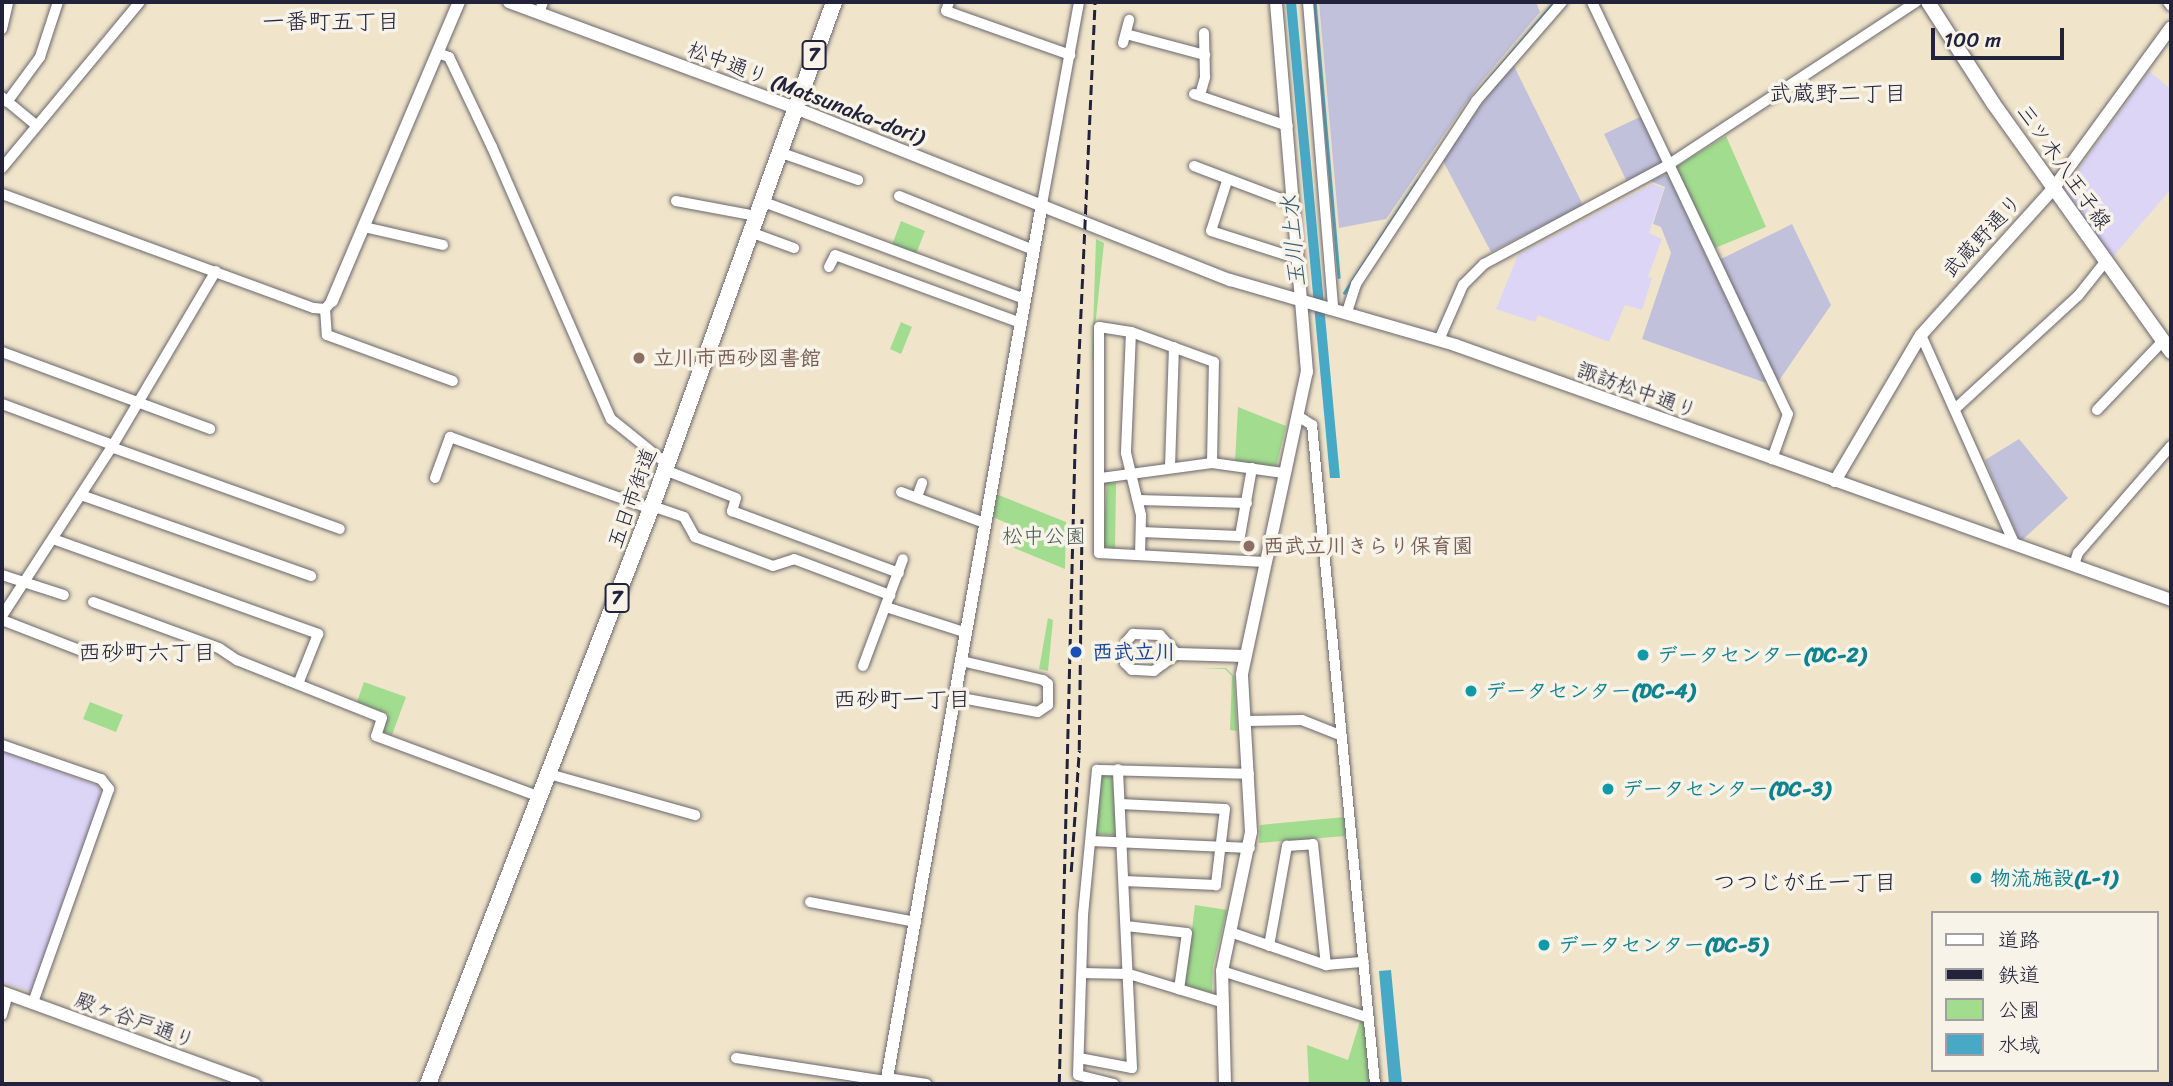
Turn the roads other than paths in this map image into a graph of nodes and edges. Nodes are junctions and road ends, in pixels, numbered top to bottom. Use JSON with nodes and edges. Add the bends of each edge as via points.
{"nodes":[{"id":1,"x":8,"y":2,"type":"edge"},
{"id":2,"x":58,"y":2,"type":"edge"},
{"id":3,"x":140,"y":2,"type":"edge"},
{"id":4,"x":459,"y":2,"type":"edge"},
{"id":5,"x":509,"y":2,"type":"edge"},
{"id":6,"x":834,"y":2,"type":"edge"},
{"id":7,"x":949,"y":2,"type":"edge"},
{"id":8,"x":1079,"y":2,"type":"edge"},
{"id":9,"x":1276,"y":2,"type":"edge"},
{"id":10,"x":1308,"y":2,"type":"edge"},
{"id":11,"x":1562,"y":2,"type":"edge"},
{"id":12,"x":1592,"y":2,"type":"edge"},
{"id":13,"x":1916,"y":2,"type":"edge"},
{"id":14,"x":1928,"y":2,"type":"edge"},
{"id":15,"x":2168,"y":2,"type":"edge"},
{"id":16,"x":2171,"y":6,"type":"edge"},
{"id":17,"x":541,"y":7,"type":"edge"},
{"id":18,"x":1129,"y":20,"type":"dead end"},
{"id":19,"x":2171,"y":27,"type":"edge"},
{"id":20,"x":2,"y":29,"type":"edge"},
{"id":21,"x":1204,"y":33,"type":"dead end"},
{"id":22,"x":438,"y":52,"type":"junction"},
{"id":23,"x":1070,"y":55,"type":"junction"},
{"id":24,"x":1205,"y":55,"type":"junction"},
{"id":25,"x":5,"y":100,"type":"edge"},
{"id":26,"x":795,"y":108,"type":"junction"},
{"id":27,"x":37,"y":126,"type":"junction"},
{"id":28,"x":1287,"y":126,"type":"junction"},
{"id":29,"x":779,"y":152,"type":"junction"},
{"id":30,"x":1668,"y":165,"type":"junction"},
{"id":31,"x":1194,"y":166,"type":"dead end"},
{"id":32,"x":2,"y":168,"type":"edge"},
{"id":33,"x":858,"y":180,"type":"dead end"},
{"id":34,"x":1227,"y":181,"type":"junction"},
{"id":35,"x":2053,"y":189,"type":"junction"},
{"id":36,"x":2,"y":194,"type":"edge"},
{"id":37,"x":904,"y":200,"type":"dead end"},
{"id":38,"x":676,"y":201,"type":"dead end"},
{"id":39,"x":1042,"y":204,"type":"junction"},
{"id":40,"x":1293,"y":204,"type":"junction"},
{"id":41,"x":759,"y":209,"type":"junction"},
{"id":42,"x":1087,"y":223,"type":"joint"},
{"id":43,"x":364,"y":227,"type":"junction"},
{"id":44,"x":750,"y":232,"type":"junction"},
{"id":45,"x":443,"y":245,"type":"dead end"},
{"id":46,"x":794,"y":248,"type":"dead end"},
{"id":47,"x":1033,"y":250,"type":"junction"},
{"id":48,"x":1298,"y":260,"type":"junction"},
{"id":49,"x":2105,"y":262,"type":"junction"},
{"id":50,"x":829,"y":267,"type":"dead end"},
{"id":51,"x":216,"y":271,"type":"junction"},
{"id":52,"x":1025,"y":299,"type":"junction"},
{"id":53,"x":1307,"y":302,"type":"junction"},
{"id":54,"x":329,"y":305,"type":"junction"},
{"id":55,"x":1329,"y":308,"type":"junction"},
{"id":56,"x":1347,"y":312,"type":"junction"},
{"id":57,"x":1021,"y":323,"type":"junction"},
{"id":58,"x":1131,"y":332,"type":"junction"},
{"id":59,"x":1921,"y":334,"type":"junction"},
{"id":60,"x":1439,"y":340,"type":"junction"},
{"id":61,"x":1174,"y":347,"type":"junction"},
{"id":62,"x":2167,"y":347,"type":"edge"},
{"id":63,"x":2,"y":352,"type":"edge"},
{"id":64,"x":453,"y":381,"type":"dead end"},
{"id":65,"x":138,"y":402,"type":"junction"},
{"id":66,"x":2,"y":404,"type":"edge"},
{"id":67,"x":1956,"y":408,"type":"junction"},
{"id":68,"x":2097,"y":410,"type":"dead end"},
{"id":69,"x":1298,"y":416,"type":"junction"},
{"id":70,"x":210,"y":429,"type":"dead end"},
{"id":71,"x":112,"y":446,"type":"junction"},
{"id":72,"x":2171,"y":446,"type":"edge"},
{"id":73,"x":1772,"y":459,"type":"junction"},
{"id":74,"x":1212,"y":463,"type":"junction"},
{"id":75,"x":666,"y":467,"type":"junction"},
{"id":76,"x":1170,"y":467,"type":"junction"},
{"id":77,"x":1252,"y":468,"type":"junction"},
{"id":78,"x":1283,"y":473,"type":"junction"},
{"id":79,"x":1132,"y":476,"type":"junction"},
{"id":80,"x":435,"y":478,"type":"dead end"},
{"id":81,"x":1101,"y":478,"type":"junction"},
{"id":82,"x":1835,"y":481,"type":"junction"},
{"id":83,"x":922,"y":483,"type":"dead end"},
{"id":84,"x":901,"y":492,"type":"dead end"},
{"id":85,"x":81,"y":495,"type":"junction"},
{"id":86,"x":917,"y":497,"type":"junction"},
{"id":87,"x":1138,"y":500,"type":"junction"},
{"id":88,"x":1247,"y":503,"type":"junction"},
{"id":89,"x":651,"y":508,"type":"junction"},
{"id":90,"x":985,"y":523,"type":"junction"},
{"id":91,"x":340,"y":529,"type":"dead end"},
{"id":92,"x":1141,"y":532,"type":"junction"},
{"id":93,"x":53,"y":539,"type":"junction"},
{"id":94,"x":2015,"y":545,"type":"junction"},
{"id":95,"x":1140,"y":555,"type":"junction"},
{"id":96,"x":903,"y":559,"type":"dead end"},
{"id":97,"x":1265,"y":562,"type":"junction"},
{"id":98,"x":2074,"y":565,"type":"junction"},
{"id":99,"x":899,"y":573,"type":"junction"},
{"id":100,"x":2,"y":575,"type":"edge"},
{"id":101,"x":311,"y":576,"type":"dead end"},
{"id":102,"x":25,"y":583,"type":"junction"},
{"id":103,"x":890,"y":595,"type":"junction"},
{"id":104,"x":64,"y":596,"type":"dead end"},
{"id":105,"x":2171,"y":600,"type":"edge"},
{"id":106,"x":93,"y":602,"type":"dead end"},
{"id":107,"x":886,"y":607,"type":"junction"},
{"id":108,"x":2,"y":618,"type":"edge"},
{"id":109,"x":967,"y":633,"type":"junction"},
{"id":110,"x":87,"y":653,"type":"dead end"},
{"id":111,"x":1172,"y":654,"type":"junction"},
{"id":112,"x":1245,"y":656,"type":"junction"},
{"id":113,"x":962,"y":661,"type":"junction"},
{"id":114,"x":863,"y":666,"type":"dead end"},
{"id":115,"x":298,"y":684,"type":"junction"},
{"id":116,"x":956,"y":697,"type":"junction"},
{"id":117,"x":1247,"y":721,"type":"junction"},
{"id":118,"x":1342,"y":736,"type":"junction"},
{"id":119,"x":2,"y":745,"type":"edge"},
{"id":120,"x":1118,"y":769,"type":"junction"},
{"id":121,"x":549,"y":774,"type":"junction"},
{"id":122,"x":1250,"y":774,"type":"junction"},
{"id":123,"x":540,"y":797,"type":"junction"},
{"id":124,"x":1120,"y":804,"type":"junction"},
{"id":125,"x":695,"y":815,"type":"dead end"},
{"id":126,"x":1091,"y":841,"type":"junction"},
{"id":127,"x":1122,"y":842,"type":"junction"},
{"id":128,"x":1223,"y":846,"type":"junction"},
{"id":129,"x":1250,"y":848,"type":"junction"},
{"id":130,"x":1124,"y":881,"type":"junction"},
{"id":131,"x":810,"y":902,"type":"dead end"},
{"id":132,"x":916,"y":922,"type":"junction"},
{"id":133,"x":1126,"y":926,"type":"junction"},
{"id":134,"x":1230,"y":932,"type":"junction"},
{"id":135,"x":1269,"y":946,"type":"junction"},
{"id":136,"x":1364,"y":962,"type":"junction"},
{"id":137,"x":1326,"y":965,"type":"junction"},
{"id":138,"x":1222,"y":971,"type":"junction"},
{"id":139,"x":1082,"y":973,"type":"junction"},
{"id":140,"x":1129,"y":974,"type":"junction"},
{"id":141,"x":1179,"y":989,"type":"junction"},
{"id":142,"x":5,"y":993,"type":"edge"},
{"id":143,"x":1221,"y":1002,"type":"junction"},
{"id":144,"x":33,"y":1003,"type":"junction"},
{"id":145,"x":2,"y":1015,"type":"edge"},
{"id":146,"x":1369,"y":1018,"type":"junction"},
{"id":147,"x":736,"y":1058,"type":"dead end"},
{"id":148,"x":1079,"y":1058,"type":"junction"},
{"id":149,"x":887,"y":1081,"type":"edge"},
{"id":150,"x":255,"y":1084,"type":"edge"},
{"id":151,"x":428,"y":1084,"type":"edge"},
{"id":152,"x":927,"y":1084,"type":"edge"},
{"id":153,"x":1114,"y":1084,"type":"edge"},
{"id":154,"x":1225,"y":1084,"type":"edge"},
{"id":155,"x":1375,"y":1084,"type":"edge"}],
"edges":[{"from":1,"to":20,"type":"street"},
{"from":2,"to":25,"type":"street","via":[[40,57]]},
{"from":3,"to":27,"type":"street"},
{"from":4,"to":22,"type":"street"},
{"from":5,"to":17,"type":"street","name":"松中通り (Matsunaka-dori)"},
{"from":6,"to":26,"type":"main road","name":"五日市街道","number":"7"},
{"from":7,"to":23,"type":"street","via":[[946,11]]},
{"from":8,"to":23,"type":"street"},
{"from":9,"to":28,"type":"street"},
{"from":10,"to":55,"type":"street"},
{"from":11,"to":56,"type":"street","via":[[1476,101],[1356,284]]},
{"from":12,"to":30,"type":"street"},
{"from":13,"to":30,"type":"street"},
{"from":14,"to":35,"type":"main road","name":"三ツ木八王子線"},
{"from":15,"to":16,"type":"street"},
{"from":17,"to":26,"type":"street","name":"松中通り (Matsunaka-dori)"},
{"from":18,"to":24,"type":"street","via":[[1124,39]]},
{"from":19,"to":35,"type":"street","name":"武蔵野通り"},
{"from":21,"to":24,"type":"street"},
{"from":22,"to":43,"type":"street"},
{"from":22,"to":75,"type":"street","via":[[449,57],[492,147],[611,419]]},
{"from":23,"to":39,"type":"street"},
{"from":24,"to":28,"type":"street","via":[[1197,95]]},
{"from":25,"to":27,"type":"street"},
{"from":26,"to":29,"type":"main road","name":"五日市街道","number":"7"},
{"from":26,"to":39,"type":"street","name":"松中通り (Matsunaka-dori)"},
{"from":27,"to":32,"type":"street"},
{"from":28,"to":40,"type":"street"},
{"from":29,"to":33,"type":"street"},
{"from":29,"to":41,"type":"main road","name":"五日市街道","number":"7"},
{"from":30,"to":60,"type":"street","via":[[1475,271],[1463,285]]},
{"from":30,"to":73,"type":"street","via":[[1788,414]]},
{"from":31,"to":34,"type":"street"},
{"from":34,"to":40,"type":"street"},
{"from":34,"to":48,"type":"street","via":[[1211,230]]},
{"from":35,"to":49,"type":"main road","name":"三ツ木八王子線"},
{"from":35,"to":59,"type":"street","name":"武蔵野通り"},
{"from":36,"to":51,"type":"street"},
{"from":37,"to":47,"type":"street","via":[[972,231]]},
{"from":38,"to":41,"type":"street"},
{"from":39,"to":42,"type":"street","name":"松中通り (Matsunaka-dori)"},
{"from":39,"to":47,"type":"street"},
{"from":40,"to":48,"type":"street"},
{"from":41,"to":44,"type":"main road","name":"五日市街道","number":"7"},
{"from":41,"to":52,"type":"street"},
{"from":42,"to":53,"type":"street","name":"諏訪松中通り","via":[[1230,280]]},
{"from":43,"to":45,"type":"street"},
{"from":43,"to":54,"type":"street"},
{"from":44,"to":46,"type":"street"},
{"from":44,"to":75,"type":"main road","name":"五日市街道","number":"7"},
{"from":47,"to":52,"type":"street"},
{"from":48,"to":53,"type":"street"},
{"from":49,"to":62,"type":"main road","name":"三ツ木八王子線"},
{"from":49,"to":67,"type":"street","via":[[2068,305]]},
{"from":50,"to":57,"type":"street","via":[[835,255]]},
{"from":51,"to":54,"type":"street"},
{"from":51,"to":65,"type":"street"},
{"from":52,"to":57,"type":"street"},
{"from":53,"to":55,"type":"street","name":"諏訪松中通り"},
{"from":53,"to":69,"type":"street","via":[[1307,372]]},
{"from":54,"to":64,"type":"street","via":[[327,335]]},
{"from":55,"to":56,"type":"street","name":"諏訪松中通り"},
{"from":56,"to":60,"type":"street","name":"諏訪松中通り"},
{"from":57,"to":90,"type":"street"},
{"from":58,"to":61,"type":"street"},
{"from":58,"to":79,"type":"street","via":[[1126,453]]},
{"from":58,"to":81,"type":"street","via":[[1099,327]]},
{"from":59,"to":67,"type":"street"},
{"from":59,"to":82,"type":"street","name":"武蔵野通り"},
{"from":60,"to":73,"type":"street","name":"諏訪松中通り"},
{"from":61,"to":74,"type":"street","via":[[1216,365]]},
{"from":61,"to":76,"type":"street"},
{"from":62,"to":68,"type":"street"},
{"from":63,"to":65,"type":"street"},
{"from":65,"to":70,"type":"street"},
{"from":65,"to":71,"type":"street"},
{"from":66,"to":71,"type":"street"},
{"from":67,"to":94,"type":"street"},
{"from":69,"to":78,"type":"street"},
{"from":69,"to":118,"type":"street","via":[[1312,425]]},
{"from":71,"to":85,"type":"street"},
{"from":71,"to":91,"type":"street"},
{"from":72,"to":98,"type":"street","via":[[2078,553]]},
{"from":73,"to":82,"type":"street","name":"諏訪松中通り"},
{"from":74,"to":76,"type":"street"},
{"from":74,"to":77,"type":"street"},
{"from":75,"to":89,"type":"main road","name":"五日市街道","number":"7"},
{"from":75,"to":99,"type":"street","via":[[736,498],[732,511]]},
{"from":76,"to":79,"type":"street"},
{"from":77,"to":78,"type":"street"},
{"from":77,"to":88,"type":"street"},
{"from":78,"to":97,"type":"street"},
{"from":79,"to":81,"type":"street"},
{"from":79,"to":87,"type":"street"},
{"from":80,"to":89,"type":"street","via":[[450,437]]},
{"from":81,"to":95,"type":"street","via":[[1099,553]]},
{"from":82,"to":94,"type":"street","name":"諏訪松中通り"},
{"from":83,"to":86,"type":"street"},
{"from":84,"to":86,"type":"street"},
{"from":85,"to":93,"type":"street"},
{"from":85,"to":101,"type":"street"},
{"from":86,"to":90,"type":"street"},
{"from":87,"to":88,"type":"street"},
{"from":87,"to":92,"type":"street"},
{"from":88,"to":92,"type":"street","via":[[1240,536]]},
{"from":89,"to":103,"type":"street","via":[[684,517],[695,537],[773,566],[794,559]]},
{"from":89,"to":121,"type":"main road","name":"五日市街道","number":"7"},
{"from":90,"to":109,"type":"street"},
{"from":92,"to":95,"type":"street"},
{"from":93,"to":102,"type":"street"},
{"from":93,"to":115,"type":"street","via":[[318,634]]},
{"from":94,"to":98,"type":"street","name":"諏訪松中通り"},
{"from":95,"to":97,"type":"street"},
{"from":96,"to":99,"type":"street"},
{"from":97,"to":112,"type":"street"},
{"from":98,"to":105,"type":"street","name":"諏訪松中通り"},
{"from":99,"to":103,"type":"street"},
{"from":100,"to":102,"type":"street"},
{"from":102,"to":104,"type":"street"},
{"from":102,"to":108,"type":"street"},
{"from":103,"to":107,"type":"street"},
{"from":106,"to":115,"type":"street","via":[[219,648]]},
{"from":107,"to":109,"type":"street"},
{"from":107,"to":114,"type":"street"},
{"from":108,"to":110,"type":"street"},
{"from":109,"to":113,"type":"street"},
{"from":111,"to":111,"type":"street","via":[[1154,671],[1132,670],[1125,663],[1125,642],[1133,634],[1160,635]]},
{"from":111,"to":112,"type":"street"},
{"from":112,"to":117,"type":"street","via":[[1242,688]]},
{"from":113,"to":116,"type":"street"},
{"from":113,"to":116,"type":"street","via":[[1043,680],[1048,684],[1048,705],[1038,712]]},
{"from":115,"to":123,"type":"street","via":[[382,718],[376,736]]},
{"from":116,"to":132,"type":"street"},
{"from":117,"to":118,"type":"street","via":[[1302,720]]},
{"from":117,"to":122,"type":"street"},
{"from":118,"to":136,"type":"street"},
{"from":119,"to":144,"type":"street","via":[[101,779],[109,789]]},
{"from":120,"to":122,"type":"street"},
{"from":120,"to":124,"type":"street"},
{"from":120,"to":126,"type":"street","via":[[1097,770]]},
{"from":121,"to":123,"type":"main road","name":"五日市街道","number":"7"},
{"from":121,"to":125,"type":"street"},
{"from":122,"to":129,"type":"street"},
{"from":123,"to":151,"type":"main road","name":"五日市街道","number":"7"},
{"from":124,"to":127,"type":"street"},
{"from":124,"to":128,"type":"street","via":[[1225,809]]},
{"from":126,"to":127,"type":"street"},
{"from":126,"to":139,"type":"street"},
{"from":127,"to":128,"type":"street"},
{"from":127,"to":130,"type":"street"},
{"from":128,"to":129,"type":"street"},
{"from":128,"to":130,"type":"street","via":[[1216,886]]},
{"from":129,"to":134,"type":"street"},
{"from":130,"to":133,"type":"street"},
{"from":131,"to":132,"type":"street"},
{"from":132,"to":149,"type":"street"},
{"from":133,"to":140,"type":"street"},
{"from":133,"to":141,"type":"street","via":[[1187,933]]},
{"from":134,"to":135,"type":"street"},
{"from":134,"to":138,"type":"street"},
{"from":135,"to":137,"type":"street"},
{"from":135,"to":137,"type":"street","via":[[1287,846],[1313,844]]},
{"from":136,"to":137,"type":"street"},
{"from":136,"to":146,"type":"street"},
{"from":138,"to":143,"type":"street"},
{"from":138,"to":146,"type":"street"},
{"from":139,"to":140,"type":"street"},
{"from":139,"to":148,"type":"street"},
{"from":140,"to":141,"type":"street"},
{"from":140,"to":148,"type":"street","via":[[1132,1068]]},
{"from":141,"to":143,"type":"street"},
{"from":142,"to":144,"type":"street","name":"殿ヶ谷戸通り"},
{"from":142,"to":145,"type":"street"},
{"from":143,"to":154,"type":"street"},
{"from":144,"to":150,"type":"street","name":"殿ヶ谷戸通り"},
{"from":146,"to":155,"type":"street"},
{"from":147,"to":149,"type":"street"},
{"from":148,"to":153,"type":"street","via":[[1078,1075]]},
{"from":149,"to":152,"type":"street"}]}
